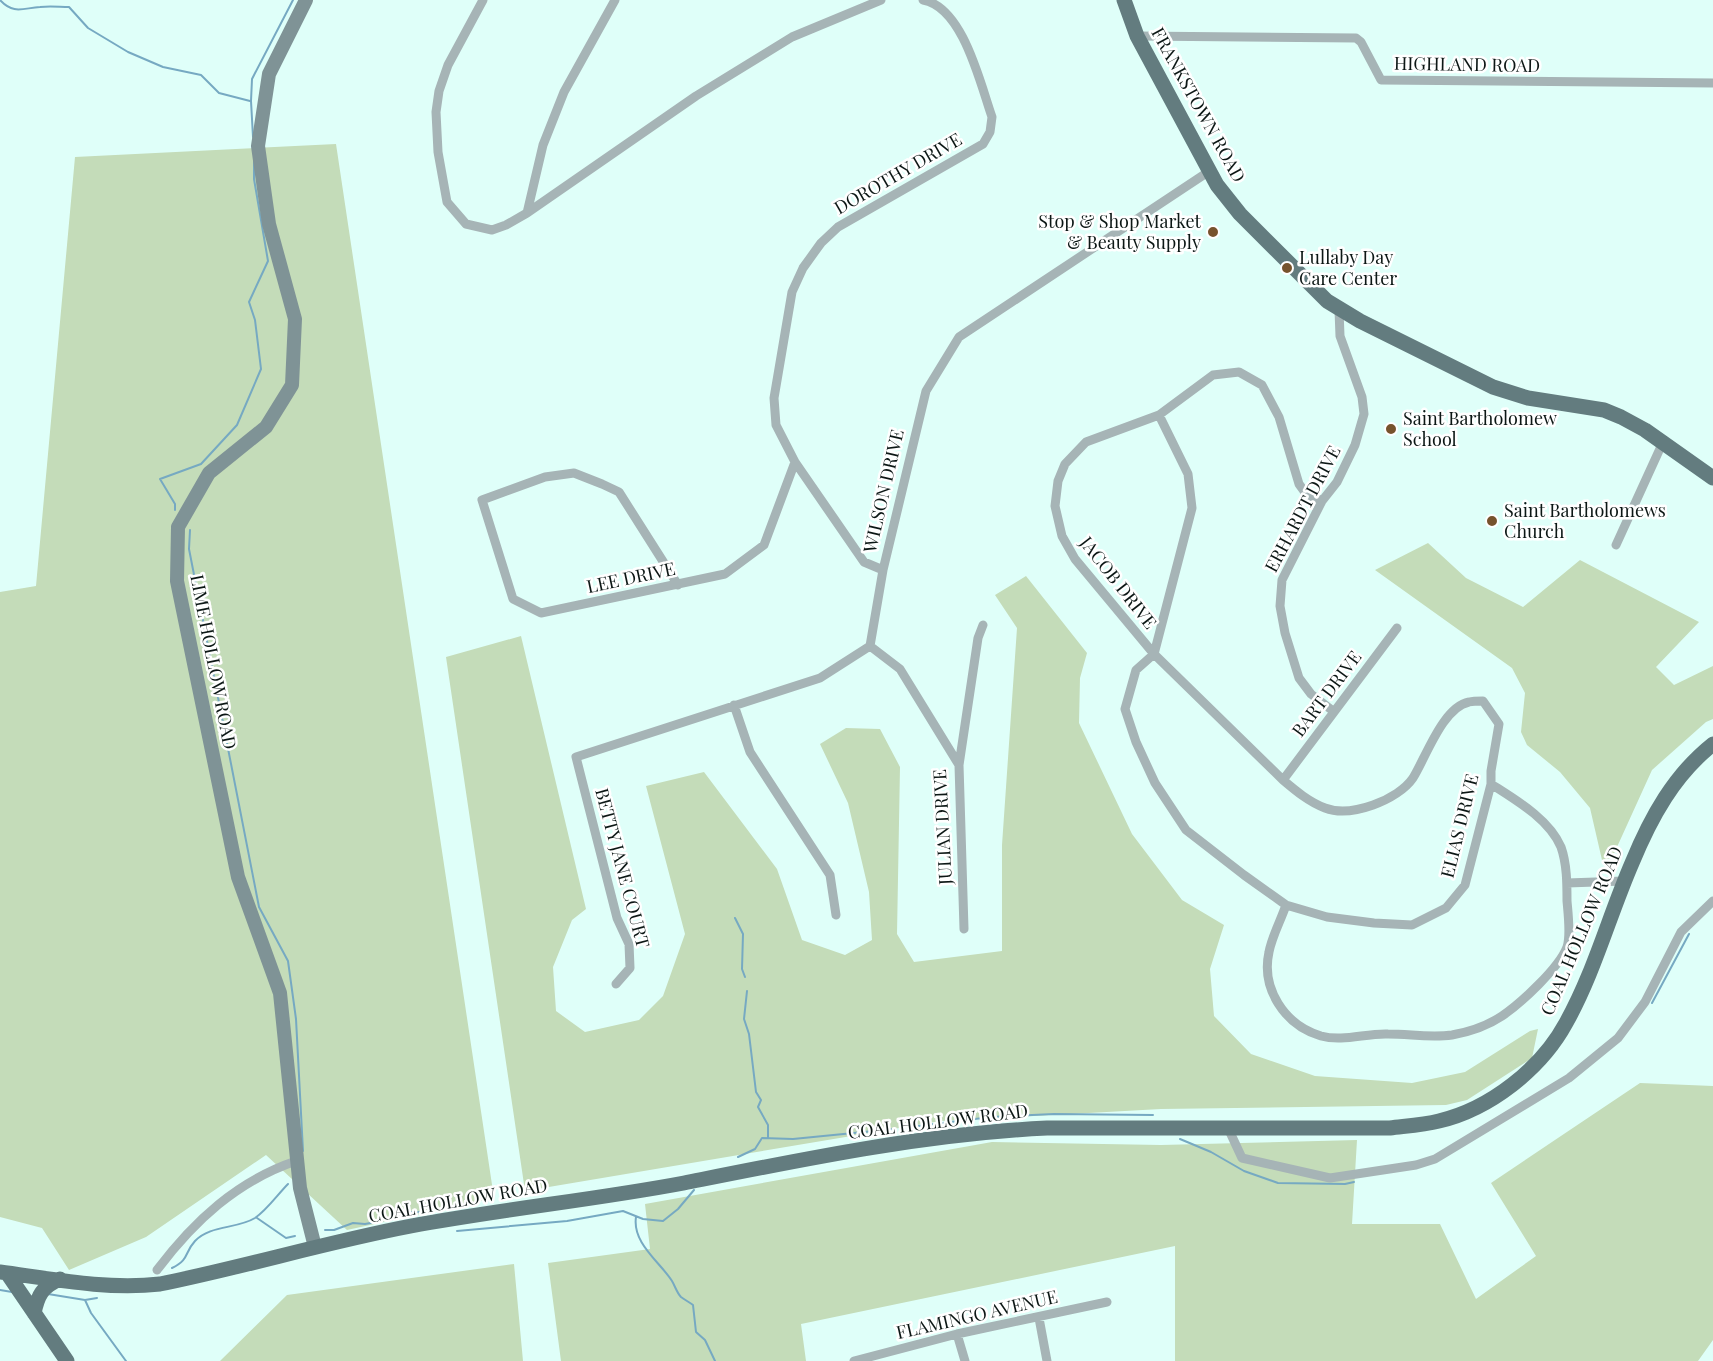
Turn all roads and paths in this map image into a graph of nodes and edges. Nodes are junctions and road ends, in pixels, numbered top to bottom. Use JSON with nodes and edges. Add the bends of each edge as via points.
{"nodes":[{"id":1,"x":306,"y":0,"type":"edge"},
{"id":2,"x":483,"y":0,"type":"edge"},
{"id":3,"x":615,"y":0,"type":"edge"},
{"id":4,"x":881,"y":0,"type":"edge"},
{"id":5,"x":923,"y":0,"type":"edge"},
{"id":6,"x":1124,"y":0,"type":"edge"},
{"id":7,"x":1137,"y":36,"type":"junction"},
{"id":8,"x":1713,"y":83,"type":"edge"},
{"id":9,"x":1208,"y":172,"type":"junction"},
{"id":10,"x":527,"y":213,"type":"junction"},
{"id":11,"x":1339,"y":310,"type":"junction"},
{"id":12,"x":1159,"y":415,"type":"junction"},
{"id":13,"x":1664,"y":442,"type":"junction"},
{"id":14,"x":795,"y":462,"type":"junction"},
{"id":15,"x":1713,"y":477,"type":"edge"},
{"id":16,"x":1322,"y":501,"type":"junction"},
{"id":17,"x":1616,"y":545,"type":"dead end"},
{"id":18,"x":883,"y":570,"type":"junction"},
{"id":19,"x":678,"y":585,"type":"junction"},
{"id":20,"x":984,"y":625,"type":"dead end"},
{"id":21,"x":1397,"y":628,"type":"dead end"},
{"id":22,"x":870,"y":646,"type":"junction"},
{"id":23,"x":1154,"y":654,"type":"junction"},
{"id":24,"x":734,"y":705,"type":"junction"},
{"id":25,"x":1333,"y":711,"type":"junction"},
{"id":26,"x":1713,"y":744,"type":"edge"},
{"id":27,"x":959,"y":765,"type":"junction"},
{"id":28,"x":1283,"y":780,"type":"junction"},
{"id":29,"x":1491,"y":784,"type":"junction"},
{"id":30,"x":1624,"y":881,"type":"junction"},
{"id":31,"x":1567,"y":883,"type":"junction"},
{"id":32,"x":1713,"y":901,"type":"edge"},
{"id":33,"x":1286,"y":905,"type":"junction"},
{"id":34,"x":836,"y":915,"type":"dead end"},
{"id":35,"x":964,"y":929,"type":"dead end"},
{"id":36,"x":616,"y":984,"type":"dead end"},
{"id":37,"x":1228,"y":1128,"type":"junction"},
{"id":38,"x":296,"y":1161,"type":"junction"},
{"id":39,"x":315,"y":1247,"type":"junction"},
{"id":40,"x":2,"y":1269,"type":"edge"},
{"id":41,"x":157,"y":1270,"type":"dead end"},
{"id":42,"x":60,"y":1280,"type":"junction"},
{"id":43,"x":31,"y":1292,"type":"junction"},
{"id":44,"x":1107,"y":1302,"type":"dead end"},
{"id":45,"x":1039,"y":1318,"type":"junction"},
{"id":46,"x":957,"y":1334,"type":"junction"},
{"id":47,"x":67,"y":1361,"type":"edge"},
{"id":48,"x":854,"y":1361,"type":"edge"},
{"id":49,"x":965,"y":1361,"type":"edge"},
{"id":50,"x":1047,"y":1361,"type":"edge"}],
"edges":[{"from":1,"to":38,"type":"street","name":"LIME HOLLOW ROAD","via":[[269,74],[258,146],[269,224],[295,320],[292,385],[266,427],[208,473],[177,527],[177,581],[238,877],[280,993]]},
{"from":2,"to":10,"type":"street","via":[[448,65],[439,91],[438,152],[447,202],[466,224],[492,230]]},
{"from":3,"to":10,"type":"street","via":[[564,92],[543,145]]},
{"from":4,"to":10,"type":"street","via":[[792,37],[696,96]]},
{"from":5,"to":14,"type":"street","name":"DOROTHY DRIVE","via":[[934,2],[958,27],[993,117],[990,132],[983,144],[838,227],[803,268],[792,292],[774,398],[776,425]]},
{"from":6,"to":7,"type":"main road","name":"FRANKSTOWN ROAD"},
{"from":7,"to":8,"type":"street","name":"HIGHLAND ROAD","via":[[1356,38],[1381,80]]},
{"from":7,"to":9,"type":"main road","name":"FRANKSTOWN ROAD"},
{"from":9,"to":11,"type":"main road","name":"FRANKSTOWN ROAD","via":[[1240,214]]},
{"from":9,"to":18,"type":"street","name":"WILSON DRIVE","via":[[959,337],[926,391]]},
{"from":11,"to":13,"type":"main road","name":"FRANKSTOWN ROAD","via":[[1493,387],[1528,398],[1604,410]]},
{"from":11,"to":16,"type":"street","name":"ERHARDT DRIVE","via":[[1340,336],[1362,397],[1364,414],[1355,446],[1337,482]]},
{"from":12,"to":16,"type":"street","name":"JACOB DRIVE","via":[[1213,375],[1239,372],[1262,385],[1280,417],[1299,484],[1307,495]]},
{"from":12,"to":23,"type":"street","via":[[1188,474],[1192,508]]},
{"from":12,"to":23,"type":"street","name":"JACOB DRIVE","via":[[1086,442],[1065,464],[1055,506],[1062,536],[1075,559]]},
{"from":13,"to":15,"type":"main road","name":"FRANKSTOWN ROAD"},
{"from":13,"to":17,"type":"street"},
{"from":14,"to":18,"type":"street","name":"DOROTHY DRIVE","via":[[864,562]]},
{"from":14,"to":19,"type":"street","name":"LEE DRIVE","via":[[764,545],[725,574]]},
{"from":16,"to":25,"type":"street","name":"ERHARDT DRIVE","via":[[1282,580],[1280,606],[1299,678],[1311,694]]},
{"from":18,"to":22,"type":"street","name":"WILSON DRIVE"},
{"from":19,"to":19,"type":"street","name":"LEE DRIVE","via":[[541,613],[513,599],[482,500],[545,477],[574,473],[602,484],[619,492]]},
{"from":20,"to":27,"type":"street","via":[[978,638]]},
{"from":21,"to":25,"type":"street","name":"BART DRIVE"},
{"from":22,"to":24,"type":"street","via":[[820,678]]},
{"from":22,"to":27,"type":"street","name":"JULIAN DRIVE","via":[[900,669]]},
{"from":23,"to":28,"type":"street","name":"ELIAS DRIVE"},
{"from":23,"to":33,"type":"street","name":"ELIAS DRIVE","via":[[1136,670],[1125,709],[1155,783],[1186,830]]},
{"from":24,"to":34,"type":"street","via":[[750,752],[830,875]]},
{"from":24,"to":36,"type":"street","name":"BETTY JANE COURT","via":[[576,756],[617,918],[629,944],[630,968]]},
{"from":25,"to":28,"type":"street","name":"BART DRIVE"},
{"from":26,"to":30,"type":"main road","name":"COAL HOLLOW ROAD","via":[[1687,768],[1660,803]]},
{"from":27,"to":35,"type":"street","name":"JULIAN DRIVE"},
{"from":28,"to":29,"type":"street","name":"ELIAS DRIVE","via":[[1327,809],[1350,811],[1374,805],[1411,780],[1454,709],[1468,702],[1483,701],[1498,724]]},
{"from":29,"to":31,"type":"street","via":[[1550,830],[1560,846]]},
{"from":29,"to":33,"type":"street","name":"ELIAS DRIVE","via":[[1466,885],[1446,908],[1412,925],[1327,917]]},
{"from":30,"to":31,"type":"street"},
{"from":30,"to":37,"type":"main road","name":"COAL HOLLOW ROAD","via":[[1565,1025],[1539,1060],[1481,1105],[1440,1121],[1390,1128]]},
{"from":31,"to":33,"type":"street","via":[[1567,946],[1549,975],[1502,1016],[1475,1030],[1450,1035],[1320,1036],[1281,1010],[1269,986],[1269,952]]},
{"from":32,"to":37,"type":"street","via":[[1681,932],[1645,1002],[1618,1038],[1569,1078],[1435,1159],[1330,1178],[1242,1158]]},
{"from":37,"to":39,"type":"main road","name":"COAL HOLLOW ROAD","via":[[1047,1128],[955,1136],[768,1165],[604,1197],[438,1221]]},
{"from":38,"to":39,"type":"street","name":"LIME HOLLOW ROAD"},
{"from":38,"to":41,"type":"street","via":[[244,1185],[224,1199],[189,1230]]},
{"from":39,"to":42,"type":"main road","name":"COAL HOLLOW ROAD","via":[[160,1284],[123,1286]]},
{"from":40,"to":42,"type":"main road","name":"COAL HOLLOW ROAD"},
{"from":40,"to":43,"type":"main road"},
{"from":42,"to":43,"type":"main road"},
{"from":43,"to":47,"type":"main road","via":[[34,1313]]},
{"from":44,"to":45,"type":"street","name":"FLAMINGO AVENUE"},
{"from":45,"to":46,"type":"street","name":"FLAMINGO AVENUE"},
{"from":45,"to":50,"type":"street"},
{"from":46,"to":48,"type":"street","name":"FLAMINGO AVENUE"},
{"from":46,"to":49,"type":"street"}]}
